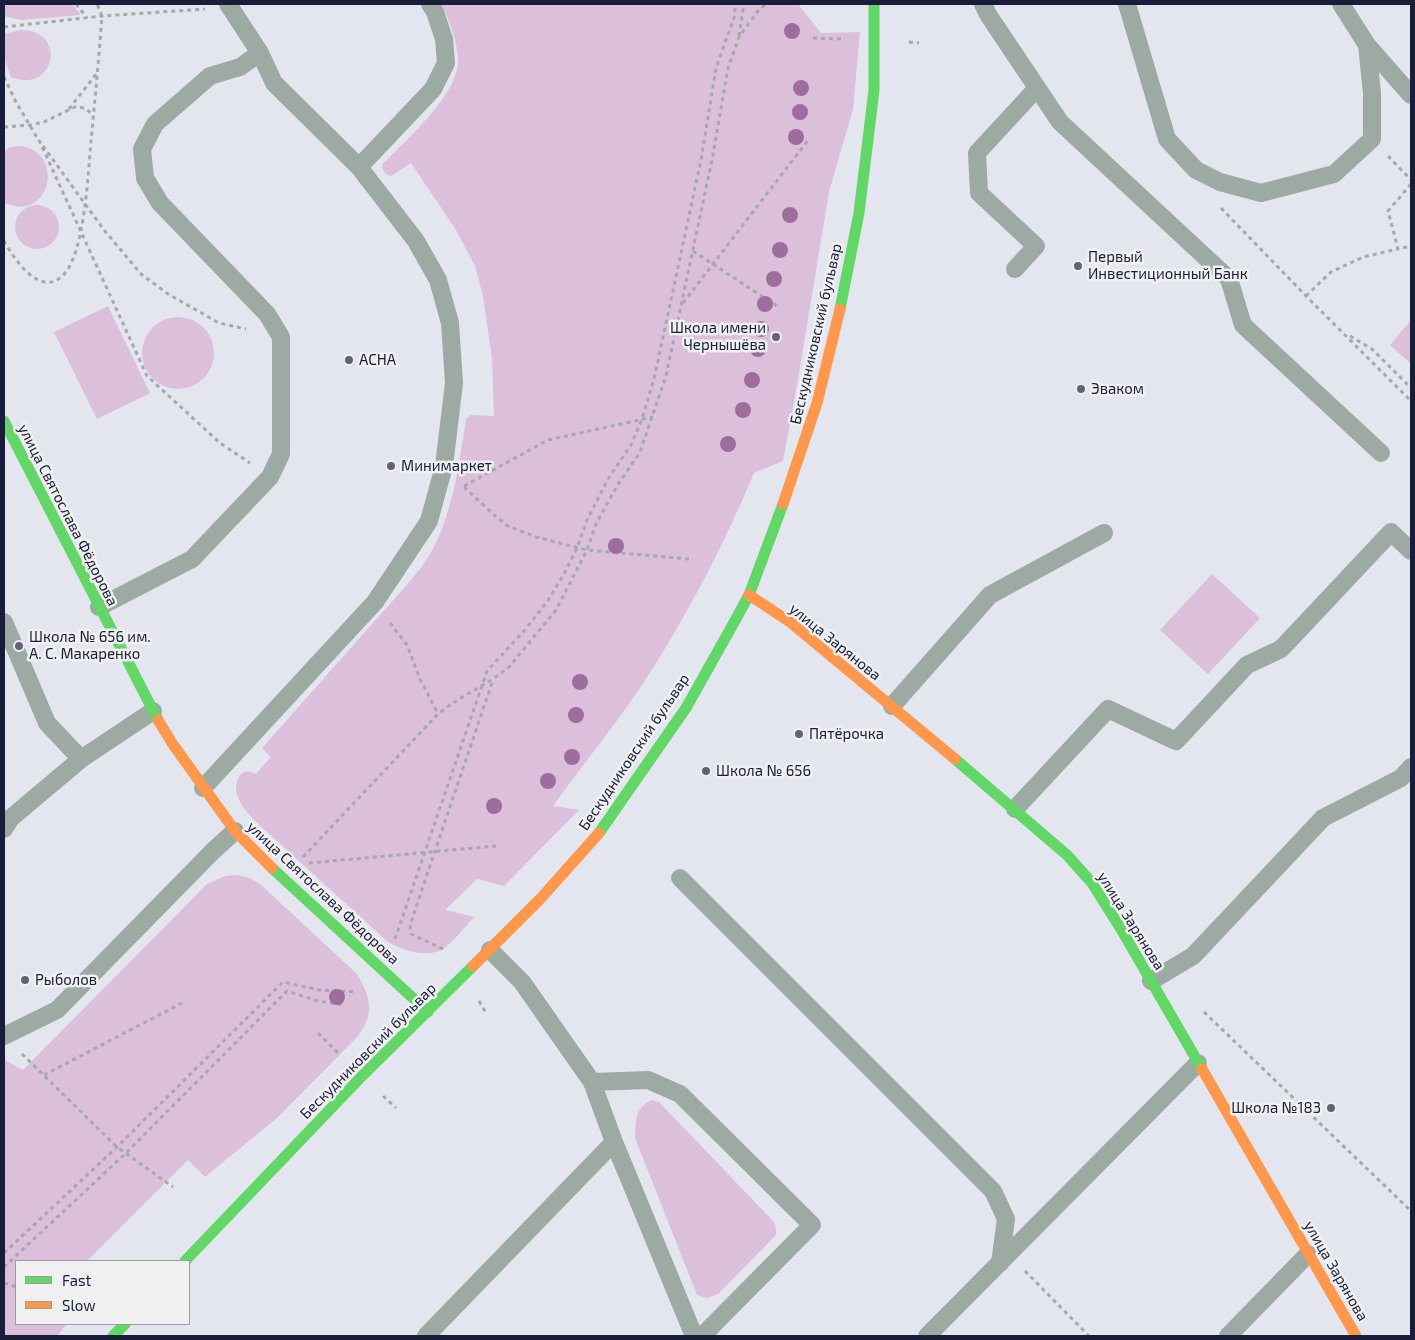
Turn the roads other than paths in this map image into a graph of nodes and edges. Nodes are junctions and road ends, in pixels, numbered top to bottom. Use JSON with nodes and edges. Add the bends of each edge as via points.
{"nodes":[{"id":1,"x":430,"y":4,"type":"edge"},
{"id":2,"x":874,"y":4,"type":"edge"},
{"id":3,"x":983,"y":4,"type":"edge"},
{"id":4,"x":1127,"y":4,"type":"edge"},
{"id":5,"x":1340,"y":4,"type":"edge"},
{"id":6,"x":229,"y":5,"type":"edge"},
{"id":7,"x":1367,"y":45,"type":"junction"},
{"id":8,"x":260,"y":53,"type":"junction"},
{"id":9,"x":1037,"y":88,"type":"junction"},
{"id":10,"x":1411,"y":95,"type":"edge"},
{"id":11,"x":359,"y":167,"type":"junction"},
{"id":12,"x":1015,"y":269,"type":"dead end"},
{"id":13,"x":4,"y":421,"type":"edge"},
{"id":14,"x":1381,"y":453,"type":"dead end"},
{"id":15,"x":1104,"y":533,"type":"dead end"},
{"id":16,"x":1411,"y":551,"type":"edge"},
{"id":17,"x":749,"y":595,"type":"junction"},
{"id":18,"x":98,"y":607,"type":"junction"},
{"id":19,"x":4,"y":622,"type":"edge"},
{"id":20,"x":8,"y":646,"type":"edge"},
{"id":21,"x":892,"y":706,"type":"junction"},
{"id":22,"x":153,"y":711,"type":"junction"},
{"id":23,"x":81,"y":759,"type":"junction"},
{"id":24,"x":1411,"y":767,"type":"edge"},
{"id":25,"x":203,"y":788,"type":"junction"},
{"id":26,"x":1015,"y":809,"type":"junction"},
{"id":27,"x":4,"y":828,"type":"edge"},
{"id":28,"x":235,"y":831,"type":"junction"},
{"id":29,"x":680,"y":878,"type":"dead end"},
{"id":30,"x":490,"y":950,"type":"junction"},
{"id":31,"x":1151,"y":981,"type":"junction"},
{"id":32,"x":428,"y":1012,"type":"junction"},
{"id":33,"x":4,"y":1036,"type":"edge"},
{"id":34,"x":1198,"y":1064,"type":"junction"},
{"id":35,"x":592,"y":1082,"type":"junction"},
{"id":36,"x":614,"y":1142,"type":"junction"},
{"id":37,"x":1308,"y":1254,"type":"junction"},
{"id":38,"x":1004,"y":1258,"type":"junction"},
{"id":39,"x":186,"y":1260,"type":"edge"},
{"id":40,"x":124,"y":1325,"type":"edge"},
{"id":41,"x":113,"y":1336,"type":"edge"},
{"id":42,"x":426,"y":1336,"type":"edge"},
{"id":43,"x":694,"y":1336,"type":"edge"},
{"id":44,"x":702,"y":1336,"type":"edge"},
{"id":45,"x":927,"y":1336,"type":"edge"},
{"id":46,"x":1228,"y":1336,"type":"edge"},
{"id":47,"x":1356,"y":1336,"type":"edge"}],
"edges":[{"from":1,"to":11,"type":"lane","via":[[444,39],[446,63],[433,89]]},
{"from":2,"to":17,"type":"street","name":"Бескудниковский бульвар","via":[[874,90],[859,213],[839,312],[817,402],[788,494]]},
{"from":3,"to":9,"type":"lane"},
{"from":4,"to":7,"type":"lane","via":[[1167,139],[1196,170],[1220,182],[1261,193],[1334,174],[1372,139]]},
{"from":5,"to":7,"type":"lane"},
{"from":6,"to":8,"type":"lane"},
{"from":7,"to":10,"type":"lane"},
{"from":8,"to":11,"type":"lane","via":[[274,83]]},
{"from":8,"to":18,"type":"lane","via":[[240,67],[210,76],[155,124],[142,149],[145,178],[160,203],[267,314],[281,337],[281,454],[270,477],[192,559]]},
{"from":9,"to":12,"type":"lane","via":[[977,153],[979,193],[1036,246]]},
{"from":9,"to":14,"type":"lane","via":[[1060,122],[1229,279],[1243,325]]},
{"from":11,"to":25,"type":"lane","via":[[416,241],[438,280],[450,323],[454,383],[444,466],[429,521],[375,602]]},
{"from":13,"to":18,"type":"street","name":"улица Святослава Фёдорова"},
{"from":15,"to":21,"type":"lane","via":[[990,595]]},
{"from":16,"to":26,"type":"lane","via":[[1391,532],[1281,650],[1248,665],[1176,741],[1108,709]]},
{"from":17,"to":21,"type":"street","name":"улица Зарянова","via":[[790,622]]},
{"from":17,"to":30,"type":"street","name":"Бескудниковский бульвар","via":[[686,708],[599,832]]},
{"from":18,"to":22,"type":"street","name":"улица Святослава Фёдорова"},
{"from":19,"to":20,"type":"lane"},
{"from":20,"to":23,"type":"lane","via":[[47,723]]},
{"from":21,"to":26,"type":"street","name":"улица Зарянова"},
{"from":22,"to":23,"type":"lane"},
{"from":22,"to":25,"type":"street","name":"улица Святослава Фёдорова"},
{"from":23,"to":27,"type":"lane","via":[[11,818]]},
{"from":24,"to":31,"type":"lane","via":[[1401,778],[1323,818],[1193,956]]},
{"from":25,"to":28,"type":"street","name":"улица Святослава Фёдорова"},
{"from":26,"to":31,"type":"street","name":"улица Зарянова","via":[[1067,855],[1092,883]]},
{"from":28,"to":32,"type":"street","name":"улица Святослава Фёдорова"},
{"from":28,"to":33,"type":"lane","via":[[57,1010]]},
{"from":29,"to":38,"type":"lane","via":[[993,1191],[1006,1219]]},
{"from":30,"to":32,"type":"street","name":"Бескудниковский бульвар"},
{"from":30,"to":35,"type":"lane","via":[[522,982]]},
{"from":31,"to":34,"type":"street","name":"улица Зарянова"},
{"from":32,"to":39,"type":"street","name":"Бескудниковский бульвар","via":[[362,1076]]},
{"from":34,"to":37,"type":"street","name":"улица Зарянова"},
{"from":34,"to":38,"type":"lane"},
{"from":35,"to":36,"type":"lane"},
{"from":35,"to":44,"type":"lane","via":[[648,1080],[680,1094],[812,1224]]},
{"from":36,"to":42,"type":"lane"},
{"from":36,"to":43,"type":"lane"},
{"from":37,"to":46,"type":"lane"},
{"from":37,"to":47,"type":"street","name":"улица Зарянова"},
{"from":38,"to":45,"type":"lane"},
{"from":40,"to":41,"type":"street"}]}
